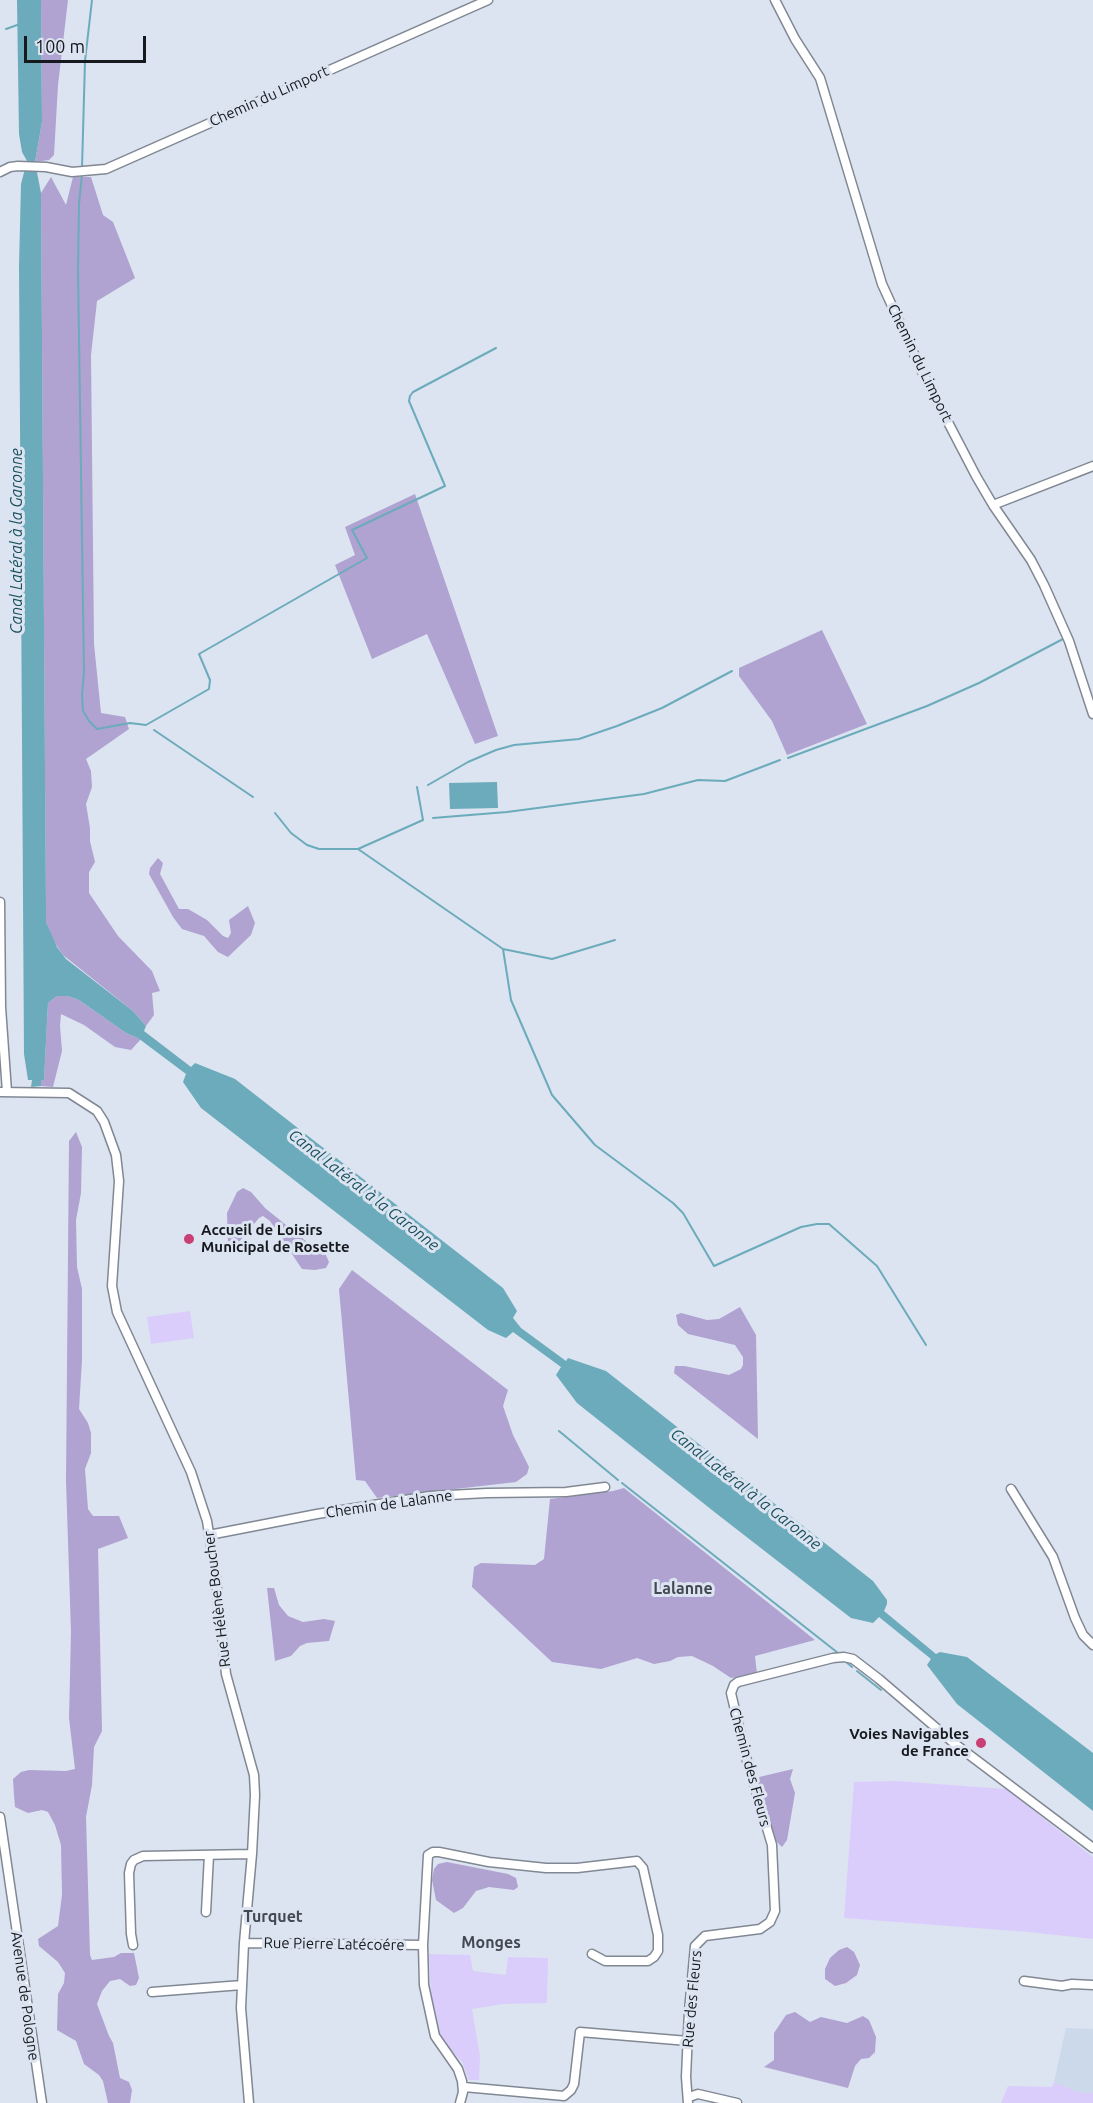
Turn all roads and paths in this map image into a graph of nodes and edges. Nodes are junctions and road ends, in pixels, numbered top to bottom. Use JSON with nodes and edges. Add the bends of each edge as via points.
{"nodes":[{"id":1,"x":488,"y":0,"type":"edge"},
{"id":2,"x":775,"y":0,"type":"edge"},
{"id":3,"x":0,"y":172,"type":"edge"},
{"id":4,"x":1093,"y":466,"type":"edge"},
{"id":5,"x":993,"y":505,"type":"junction"},
{"id":6,"x":1093,"y":714,"type":"edge"},
{"id":7,"x":0,"y":902,"type":"edge"},
{"id":8,"x":3,"y":1092,"type":"edge"},
{"id":9,"x":605,"y":1486,"type":"dead end"},
{"id":10,"x":1011,"y":1489,"type":"dead end"},
{"id":11,"x":209,"y":1535,"type":"junction"},
{"id":12,"x":1093,"y":1645,"type":"edge"},
{"id":13,"x":0,"y":1818,"type":"edge"},
{"id":14,"x":1093,"y":1848,"type":"edge"},
{"id":15,"x":252,"y":1854,"type":"junction"},
{"id":16,"x":209,"y":1855,"type":"junction"},
{"id":17,"x":206,"y":1912,"type":"dead end"},
{"id":18,"x":773,"y":1917,"type":"joint"},
{"id":19,"x":244,"y":1943,"type":"junction"},
{"id":20,"x":134,"y":1945,"type":"dead end"},
{"id":21,"x":423,"y":1945,"type":"junction"},
{"id":22,"x":592,"y":1954,"type":"dead end"},
{"id":23,"x":1024,"y":1981,"type":"dead end"},
{"id":24,"x":242,"y":1985,"type":"junction"},
{"id":25,"x":1093,"y":1985,"type":"edge"},
{"id":26,"x":152,"y":1992,"type":"dead end"},
{"id":27,"x":688,"y":2041,"type":"junction"},
{"id":28,"x":464,"y":2087,"type":"junction"},
{"id":29,"x":688,"y":2100,"type":"edge"},
{"id":30,"x":42,"y":2103,"type":"edge"},
{"id":31,"x":249,"y":2103,"type":"edge"},
{"id":32,"x":460,"y":2103,"type":"edge"},
{"id":33,"x":737,"y":2103,"type":"edge"}],
"edges":[{"from":1,"to":3,"type":"street","name":"Chemin du Limport","via":[[116,165],[72,172],[10,166]]},
{"from":2,"to":5,"type":"street","name":"Chemin du Limport","via":[[820,78],[882,285]]},
{"from":4,"to":5,"type":"street"},
{"from":5,"to":6,"type":"street","name":"Chemin du Limport","via":[[1044,585],[1069,641]]},
{"from":7,"to":8,"type":"street"},
{"from":8,"to":11,"type":"street","name":"Rue Hélène Boucher","via":[[69,1093],[97,1111],[111,1139],[119,1181],[112,1286],[117,1312],[191,1472]]},
{"from":9,"to":11,"type":"street","name":"Chemin de Lalanne","via":[[566,1492],[430,1496]]},
{"from":10,"to":12,"type":"street","via":[[1053,1557],[1075,1618]]},
{"from":11,"to":15,"type":"street","name":"Rue Hélène Boucher","via":[[226,1674],[254,1775]]},
{"from":13,"to":30,"type":"street","name":"Avenue de Pologne"},
{"from":14,"to":18,"type":"street","name":"Chemin des Fleurs","via":[[955,1744],[858,1662],[833,1658],[744,1680],[734,1685],[731,1693],[772,1845],[776,1904]]},
{"from":15,"to":16,"type":"street"},
{"from":15,"to":19,"type":"street","name":"Rue Hélène Boucher"},
{"from":16,"to":17,"type":"street"},
{"from":16,"to":20,"type":"street","via":[[143,1856],[134,1860],[129,1873]]},
{"from":18,"to":27,"type":"street","name":"Rue des Fleurs","via":[[760,1929],[712,1934],[699,1940],[694,1951]]},
{"from":19,"to":21,"type":"street","name":"Rue Pierre Latécoére"},
{"from":19,"to":24,"type":"street","name":"Rue Hélène Boucher"},
{"from":21,"to":22,"type":"street","via":[[427,1861],[433,1852],[546,1868],[637,1861],[643,1868],[658,1951],[648,1961],[605,1961]]},
{"from":21,"to":28,"type":"street","via":[[424,1985],[433,2029],[458,2069]]},
{"from":23,"to":25,"type":"street"},
{"from":24,"to":26,"type":"street"},
{"from":24,"to":31,"type":"street","name":"Rue Hélène Boucher"},
{"from":27,"to":28,"type":"street","via":[[580,2032],[574,2084],[564,2096]]},
{"from":27,"to":29,"type":"street","name":"Rue des Fleurs"},
{"from":28,"to":32,"type":"street"},
{"from":29,"to":33,"type":"street","via":[[698,2094]]}]}
